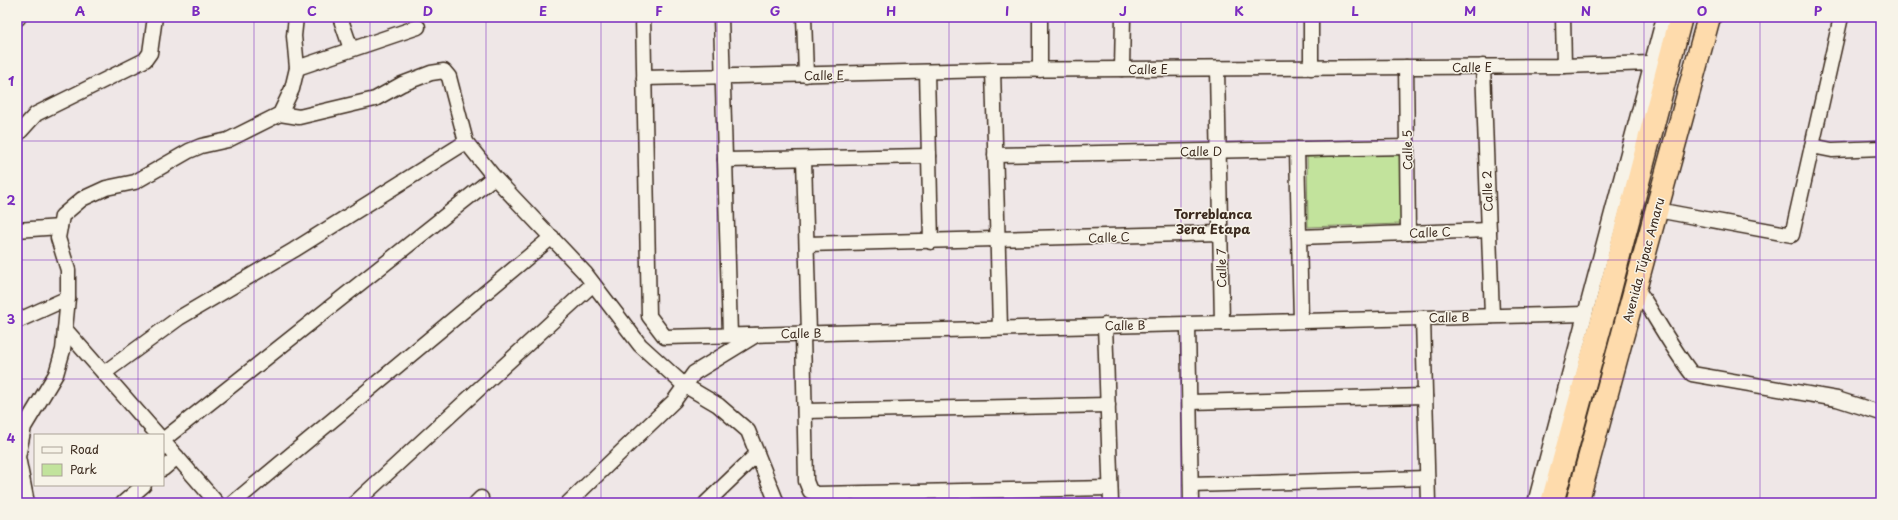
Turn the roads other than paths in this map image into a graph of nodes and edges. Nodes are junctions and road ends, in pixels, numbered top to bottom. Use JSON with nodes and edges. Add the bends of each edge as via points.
{"nodes":[{"id":1,"x":19,"y":17,"type":"edge"},
{"id":2,"x":155,"y":17,"type":"edge"},
{"id":3,"x":296,"y":17,"type":"edge"},
{"id":4,"x":340,"y":17,"type":"edge"},
{"id":5,"x":643,"y":17,"type":"edge"},
{"id":6,"x":721,"y":17,"type":"edge"},
{"id":7,"x":804,"y":17,"type":"edge"},
{"id":8,"x":1040,"y":17,"type":"edge"},
{"id":9,"x":1123,"y":17,"type":"edge"},
{"id":10,"x":1311,"y":17,"type":"edge"},
{"id":11,"x":1563,"y":17,"type":"edge"},
{"id":12,"x":1664,"y":17,"type":"edge"},
{"id":13,"x":1681,"y":17,"type":"edge"},
{"id":14,"x":1708,"y":17,"type":"edge"},
{"id":15,"x":1841,"y":17,"type":"edge"},
{"id":16,"x":17,"y":19,"type":"edge"},
{"id":17,"x":418,"y":27,"type":"dead end"},
{"id":18,"x":351,"y":49,"type":"junction"},
{"id":19,"x":1651,"y":63,"type":"junction"},
{"id":20,"x":1483,"y":66,"type":"junction"},
{"id":21,"x":1564,"y":66,"type":"junction"},
{"id":22,"x":1406,"y":67,"type":"junction"},
{"id":23,"x":297,"y":68,"type":"junction"},
{"id":24,"x":1217,"y":68,"type":"junction"},
{"id":25,"x":1311,"y":68,"type":"junction"},
{"id":26,"x":1122,"y":69,"type":"junction"},
{"id":27,"x":992,"y":70,"type":"junction"},
{"id":28,"x":1040,"y":70,"type":"junction"},
{"id":29,"x":927,"y":72,"type":"junction"},
{"id":30,"x":806,"y":75,"type":"junction"},
{"id":31,"x":723,"y":76,"type":"junction"},
{"id":32,"x":644,"y":78,"type":"junction"},
{"id":33,"x":280,"y":114,"type":"junction"},
{"id":34,"x":17,"y":134,"type":"edge"},
{"id":35,"x":466,"y":142,"type":"junction"},
{"id":36,"x":1812,"y":146,"type":"junction"},
{"id":37,"x":1407,"y":147,"type":"junction"},
{"id":38,"x":1881,"y":148,"type":"edge"},
{"id":39,"x":1297,"y":149,"type":"junction"},
{"id":40,"x":1218,"y":151,"type":"junction"},
{"id":41,"x":929,"y":156,"type":"junction"},
{"id":42,"x":995,"y":156,"type":"junction"},
{"id":43,"x":804,"y":159,"type":"junction"},
{"id":44,"x":725,"y":160,"type":"junction"},
{"id":45,"x":494,"y":177,"type":"junction"},
{"id":46,"x":1657,"y":210,"type":"junction"},
{"id":47,"x":60,"y":226,"type":"junction"},
{"id":48,"x":17,"y":230,"type":"edge"},
{"id":49,"x":1488,"y":230,"type":"junction"},
{"id":50,"x":1220,"y":233,"type":"junction"},
{"id":51,"x":1408,"y":233,"type":"junction"},
{"id":52,"x":552,"y":237,"type":"junction"},
{"id":53,"x":1299,"y":237,"type":"junction"},
{"id":54,"x":997,"y":240,"type":"junction"},
{"id":55,"x":931,"y":242,"type":"junction"},
{"id":56,"x":807,"y":244,"type":"junction"},
{"id":57,"x":593,"y":284,"type":"junction"},
{"id":58,"x":1636,"y":287,"type":"junction"},
{"id":59,"x":68,"y":298,"type":"junction"},
{"id":60,"x":1585,"y":314,"type":"junction"},
{"id":61,"x":1492,"y":316,"type":"junction"},
{"id":62,"x":1423,"y":318,"type":"junction"},
{"id":63,"x":17,"y":321,"type":"edge"},
{"id":64,"x":1301,"y":321,"type":"junction"},
{"id":65,"x":1222,"y":323,"type":"junction"},
{"id":66,"x":1188,"y":324,"type":"junction"},
{"id":67,"x":1105,"y":326,"type":"junction"},
{"id":68,"x":1000,"y":328,"type":"junction"},
{"id":69,"x":65,"y":329,"type":"junction"},
{"id":70,"x":806,"y":333,"type":"junction"},
{"id":71,"x":756,"y":334,"type":"junction"},
{"id":72,"x":730,"y":335,"type":"junction"},
{"id":73,"x":104,"y":373,"type":"junction"},
{"id":74,"x":684,"y":385,"type":"junction"},
{"id":75,"x":1425,"y":396,"type":"junction"},
{"id":76,"x":1190,"y":402,"type":"junction"},
{"id":77,"x":1108,"y":405,"type":"junction"},
{"id":78,"x":805,"y":411,"type":"junction"},
{"id":79,"x":1881,"y":413,"type":"edge"},
{"id":80,"x":157,"y":434,"type":"edge"},
{"id":81,"x":164,"y":440,"type":"edge"},
{"id":82,"x":164,"y":442,"type":"edge"},
{"id":83,"x":757,"y":454,"type":"junction"},
{"id":84,"x":177,"y":457,"type":"junction"},
{"id":85,"x":164,"y":468,"type":"edge"},
{"id":86,"x":1428,"y":478,"type":"junction"},
{"id":87,"x":1191,"y":485,"type":"junction"},
{"id":88,"x":143,"y":486,"type":"edge"},
{"id":89,"x":1110,"y":488,"type":"junction"},
{"id":90,"x":27,"y":503,"type":"edge"},
{"id":91,"x":123,"y":503,"type":"edge"},
{"id":92,"x":217,"y":503,"type":"edge"},
{"id":93,"x":234,"y":503,"type":"edge"},
{"id":94,"x":355,"y":503,"type":"edge"},
{"id":95,"x":568,"y":503,"type":"edge"},
{"id":96,"x":706,"y":503,"type":"edge"},
{"id":97,"x":777,"y":503,"type":"edge"},
{"id":98,"x":1111,"y":503,"type":"edge"},
{"id":99,"x":1191,"y":503,"type":"edge"},
{"id":100,"x":1428,"y":503,"type":"edge"},
{"id":101,"x":1535,"y":503,"type":"edge"},
{"id":102,"x":1552,"y":503,"type":"edge"},
{"id":103,"x":1577,"y":503,"type":"edge"}],
"edges":[{"from":1,"to":16,"type":"street"},
{"from":2,"to":34,"type":"street","via":[[150,53],[145,60],[36,114]]},
{"from":3,"to":23,"type":"street","via":[[294,36]]},
{"from":4,"to":18,"type":"street"},
{"from":5,"to":32,"type":"street"},
{"from":6,"to":31,"type":"street"},
{"from":7,"to":30,"type":"street"},
{"from":8,"to":28,"type":"street"},
{"from":9,"to":26,"type":"street"},
{"from":10,"to":25,"type":"street"},
{"from":11,"to":21,"type":"street"},
{"from":12,"to":19,"type":"street"},
{"from":13,"to":102,"type":"highway","name":"Avenida Túpac Amaru"},
{"from":14,"to":46,"type":"highway","name":"Avenida Túpac Amaru"},
{"from":15,"to":36,"type":"street"},
{"from":17,"to":18,"type":"street"},
{"from":18,"to":23,"type":"street"},
{"from":19,"to":21,"type":"street","name":"Calle E"},
{"from":19,"to":60,"type":"street"},
{"from":20,"to":21,"type":"street","name":"Calle E"},
{"from":20,"to":22,"type":"street","name":"Calle E"},
{"from":20,"to":49,"type":"street","name":"Calle 2"},
{"from":22,"to":25,"type":"street","name":"Calle E"},
{"from":22,"to":37,"type":"street","name":"Calle 5"},
{"from":23,"to":33,"type":"street","via":[[292,90]]},
{"from":24,"to":25,"type":"street","name":"Calle E"},
{"from":24,"to":26,"type":"street","name":"Calle E"},
{"from":24,"to":40,"type":"street","name":"Calle 7"},
{"from":26,"to":28,"type":"street","name":"Calle E"},
{"from":27,"to":28,"type":"street","name":"Calle E"},
{"from":27,"to":29,"type":"street","name":"Calle E"},
{"from":27,"to":42,"type":"street"},
{"from":29,"to":30,"type":"street","name":"Calle E"},
{"from":29,"to":41,"type":"street"},
{"from":30,"to":31,"type":"street","name":"Calle E"},
{"from":31,"to":32,"type":"street","name":"Calle E"},
{"from":31,"to":44,"type":"street"},
{"from":32,"to":72,"type":"street","name":"Calle B","via":[[649,316],[665,337]]},
{"from":33,"to":35,"type":"street","via":[[299,117],[375,99],[402,84],[444,71],[449,77]]},
{"from":33,"to":47,"type":"street","via":[[228,140],[189,151],[135,182],[106,188],[82,199],[62,216]]},
{"from":35,"to":45,"type":"street"},
{"from":35,"to":73,"type":"street","via":[[294,250],[179,318]]},
{"from":36,"to":38,"type":"street","via":[[1832,150]]},
{"from":36,"to":46,"type":"street","via":[[1792,236]]},
{"from":37,"to":39,"type":"street","name":"Calle D"},
{"from":37,"to":51,"type":"street","name":"Calle 5"},
{"from":39,"to":40,"type":"street","name":"Calle D"},
{"from":39,"to":53,"type":"street"},
{"from":40,"to":42,"type":"street","name":"Calle D"},
{"from":40,"to":50,"type":"street","name":"Calle 7"},
{"from":41,"to":43,"type":"street"},
{"from":41,"to":55,"type":"street"},
{"from":42,"to":54,"type":"street"},
{"from":43,"to":44,"type":"street"},
{"from":43,"to":56,"type":"street"},
{"from":44,"to":72,"type":"street"},
{"from":45,"to":52,"type":"street"},
{"from":45,"to":81,"type":"street"},
{"from":46,"to":58,"type":"highway","name":"Avenida Túpac Amaru"},
{"from":47,"to":48,"type":"street"},
{"from":47,"to":59,"type":"street","via":[[58,238],[68,270]]},
{"from":49,"to":51,"type":"street","name":"Calle C"},
{"from":49,"to":61,"type":"street","name":"Calle 2"},
{"from":50,"to":54,"type":"street","name":"Calle C"},
{"from":50,"to":65,"type":"street","name":"Calle 7"},
{"from":51,"to":53,"type":"street","name":"Calle C"},
{"from":52,"to":57,"type":"street"},
{"from":52,"to":93,"type":"street"},
{"from":53,"to":64,"type":"street"},
{"from":54,"to":55,"type":"street","name":"Calle C"},
{"from":54,"to":68,"type":"street"},
{"from":55,"to":56,"type":"street","name":"Calle C"},
{"from":56,"to":70,"type":"street"},
{"from":57,"to":74,"type":"street","via":[[640,345]]},
{"from":57,"to":94,"type":"street"},
{"from":58,"to":79,"type":"street","via":[[1677,355],[1692,374],[1837,399]]},
{"from":58,"to":103,"type":"highway","name":"Avenida Túpac Amaru"},
{"from":59,"to":63,"type":"street"},
{"from":59,"to":69,"type":"street"},
{"from":60,"to":61,"type":"street","name":"Calle B"},
{"from":60,"to":101,"type":"street"},
{"from":61,"to":62,"type":"street","name":"Calle B"},
{"from":62,"to":64,"type":"street","name":"Calle B"},
{"from":62,"to":75,"type":"street"},
{"from":64,"to":65,"type":"street","name":"Calle B"},
{"from":65,"to":66,"type":"street","name":"Calle B"},
{"from":66,"to":67,"type":"street","name":"Calle B"},
{"from":66,"to":76,"type":"street"},
{"from":67,"to":68,"type":"street","name":"Calle B"},
{"from":67,"to":77,"type":"street"},
{"from":68,"to":70,"type":"street","name":"Calle B"},
{"from":69,"to":73,"type":"street"},
{"from":69,"to":90,"type":"street","via":[[63,350],[56,374],[24,427],[18,457]]},
{"from":70,"to":71,"type":"street","name":"Calle B"},
{"from":70,"to":78,"type":"street"},
{"from":71,"to":72,"type":"street","name":"Calle B"},
{"from":71,"to":74,"type":"street","via":[[694,372]]},
{"from":73,"to":80,"type":"street"},
{"from":74,"to":83,"type":"street","via":[[718,405],[748,431]]},
{"from":74,"to":95,"type":"street","via":[[674,401]]},
{"from":75,"to":76,"type":"street"},
{"from":75,"to":86,"type":"street"},
{"from":76,"to":87,"type":"street"},
{"from":77,"to":78,"type":"street"},
{"from":77,"to":89,"type":"street"},
{"from":78,"to":89,"type":"street","via":[[806,482],[810,491],[817,494]]},
{"from":82,"to":84,"type":"street"},
{"from":83,"to":96,"type":"street"},
{"from":83,"to":97,"type":"street"},
{"from":84,"to":85,"type":"street"},
{"from":84,"to":92,"type":"street"},
{"from":86,"to":87,"type":"street"},
{"from":86,"to":100,"type":"street"},
{"from":87,"to":99,"type":"street"},
{"from":88,"to":91,"type":"street"},
{"from":89,"to":98,"type":"street"}]}
